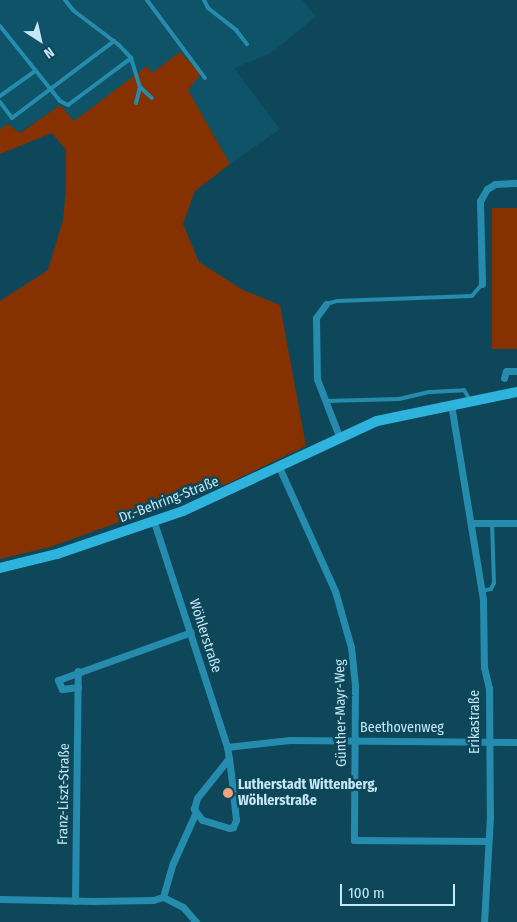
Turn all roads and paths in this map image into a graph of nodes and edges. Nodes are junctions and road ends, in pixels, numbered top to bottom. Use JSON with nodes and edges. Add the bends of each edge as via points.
{"nodes":[{"id":1,"x":65,"y":0,"type":"edge"},
{"id":2,"x":146,"y":0,"type":"edge"},
{"id":3,"x":204,"y":0,"type":"edge"},
{"id":4,"x":0,"y":26,"type":"edge"},
{"id":5,"x":114,"y":41,"type":"junction"},
{"id":6,"x":247,"y":44,"type":"dead end"},
{"id":7,"x":131,"y":58,"type":"junction"},
{"id":8,"x":35,"y":71,"type":"junction"},
{"id":9,"x":205,"y":78,"type":"dead end"},
{"id":10,"x":140,"y":87,"type":"junction"},
{"id":11,"x":50,"y":90,"type":"junction"},
{"id":12,"x":0,"y":96,"type":"edge"},
{"id":13,"x":152,"y":98,"type":"dead end"},
{"id":14,"x":0,"y":102,"type":"edge"},
{"id":15,"x":136,"y":102,"type":"dead end"},
{"id":16,"x":517,"y":183,"type":"edge"},
{"id":17,"x":482,"y":284,"type":"joint"},
{"id":18,"x":326,"y":304,"type":"joint"},
{"id":19,"x":517,"y":371,"type":"edge"},
{"id":20,"x":504,"y":378,"type":"dead end"},
{"id":21,"x":517,"y":392,"type":"edge"},
{"id":22,"x":470,"y":400,"type":"junction"},
{"id":23,"x":324,"y":402,"type":"junction"},
{"id":24,"x":451,"y":404,"type":"junction"},
{"id":25,"x":339,"y":436,"type":"junction"},
{"id":26,"x":279,"y":467,"type":"junction"},
{"id":27,"x":154,"y":522,"type":"junction"},
{"id":28,"x":492,"y":522,"type":"junction"},
{"id":29,"x":517,"y":523,"type":"edge"},
{"id":30,"x":471,"y":524,"type":"junction"},
{"id":31,"x":0,"y":568,"type":"edge"},
{"id":32,"x":479,"y":591,"type":"junction"},
{"id":33,"x":191,"y":632,"type":"junction"},
{"id":34,"x":78,"y":671,"type":"junction"},
{"id":35,"x":78,"y":687,"type":"junction"},
{"id":36,"x":355,"y":741,"type":"junction"},
{"id":37,"x":489,"y":742,"type":"junction"},
{"id":38,"x":517,"y":742,"type":"edge"},
{"id":39,"x":227,"y":748,"type":"junction"},
{"id":40,"x":229,"y":758,"type":"junction"},
{"id":41,"x":195,"y":814,"type":"junction"},
{"id":42,"x":487,"y":840,"type":"junction"},
{"id":43,"x":162,"y":896,"type":"junction"},
{"id":44,"x":0,"y":899,"type":"edge"},
{"id":45,"x":75,"y":901,"type":"junction"},
{"id":46,"x":196,"y":922,"type":"edge"},
{"id":47,"x":484,"y":922,"type":"edge"}],
"edges":[{"from":1,"to":5,"type":"lane","via":[[74,11]]},
{"from":2,"to":9,"type":"lane"},
{"from":3,"to":6,"type":"lane","via":[[208,8],[236,30]]},
{"from":4,"to":8,"type":"lane"},
{"from":5,"to":7,"type":"lane"},
{"from":5,"to":11,"type":"lane"},
{"from":7,"to":10,"type":"lane"},
{"from":7,"to":11,"type":"lane","via":[[68,105]]},
{"from":8,"to":11,"type":"lane"},
{"from":8,"to":12,"type":"lane"},
{"from":10,"to":13,"type":"lane"},
{"from":10,"to":15,"type":"lane"},
{"from":11,"to":14,"type":"lane","via":[[12,118]]},
{"from":16,"to":17,"type":"street","via":[[495,184],[487,189],[480,201]]},
{"from":17,"to":18,"type":"lane","via":[[472,296]]},
{"from":18,"to":23,"type":"street","via":[[318,312],[316,325],[317,379]]},
{"from":19,"to":20,"type":"street","via":[[506,371]]},
{"from":21,"to":22,"type":"street","name":"Dr.-Behring-Straße"},
{"from":22,"to":23,"type":"lane","via":[[464,390]]},
{"from":22,"to":24,"type":"street","name":"Dr.-Behring-Straße"},
{"from":23,"to":25,"type":"street"},
{"from":24,"to":25,"type":"street","name":"Dr.-Behring-Straße","via":[[384,419]]},
{"from":24,"to":30,"type":"street","name":"Erikastraße"},
{"from":25,"to":26,"type":"street","name":"Dr.-Behring-Straße"},
{"from":26,"to":27,"type":"street","name":"Dr.-Behring-Straße","via":[[219,497]]},
{"from":26,"to":36,"type":"street","name":"Günther-Mayr-Weg","via":[[309,529],[348,634],[354,664]]},
{"from":27,"to":31,"type":"street","name":"Dr.-Behring-Straße","via":[[36,560]]},
{"from":27,"to":33,"type":"street","name":"Wöhlerstraße"},
{"from":28,"to":29,"type":"street"},
{"from":28,"to":30,"type":"street"},
{"from":28,"to":32,"type":"lane","via":[[493,587]]},
{"from":30,"to":32,"type":"street","name":"Erikastraße"},
{"from":32,"to":37,"type":"street","name":"Erikastraße","via":[[483,600],[484,667],[489,688]]},
{"from":33,"to":34,"type":"street"},
{"from":33,"to":39,"type":"street","name":"Wöhlerstraße"},
{"from":34,"to":35,"type":"street","name":"Franz-Liszt-Straße"},
{"from":34,"to":35,"type":"street","via":[[62,677],[57,684],[62,689]]},
{"from":35,"to":45,"type":"street","name":"Franz-Liszt-Straße"},
{"from":36,"to":37,"type":"street","name":"Beethovenweg"},
{"from":36,"to":39,"type":"street","name":"Beethovenweg","via":[[283,740]]},
{"from":36,"to":42,"type":"street","name":"Günther-Mayr-Weg","via":[[354,840]]},
{"from":37,"to":38,"type":"street","name":"Beethovenweg"},
{"from":37,"to":42,"type":"street","name":"Erikastraße","via":[[490,816]]},
{"from":39,"to":40,"type":"street","name":"Wöhlerstraße"},
{"from":40,"to":41,"type":"street","via":[[197,798]]},
{"from":40,"to":41,"type":"street","name":"Wöhlerstraße","via":[[235,824],[223,828]]},
{"from":41,"to":43,"type":"street"},
{"from":42,"to":47,"type":"street","name":"Erikastraße"},
{"from":43,"to":45,"type":"street","via":[[153,900]]},
{"from":43,"to":46,"type":"street","via":[[183,907]]},
{"from":44,"to":45,"type":"street"}]}
